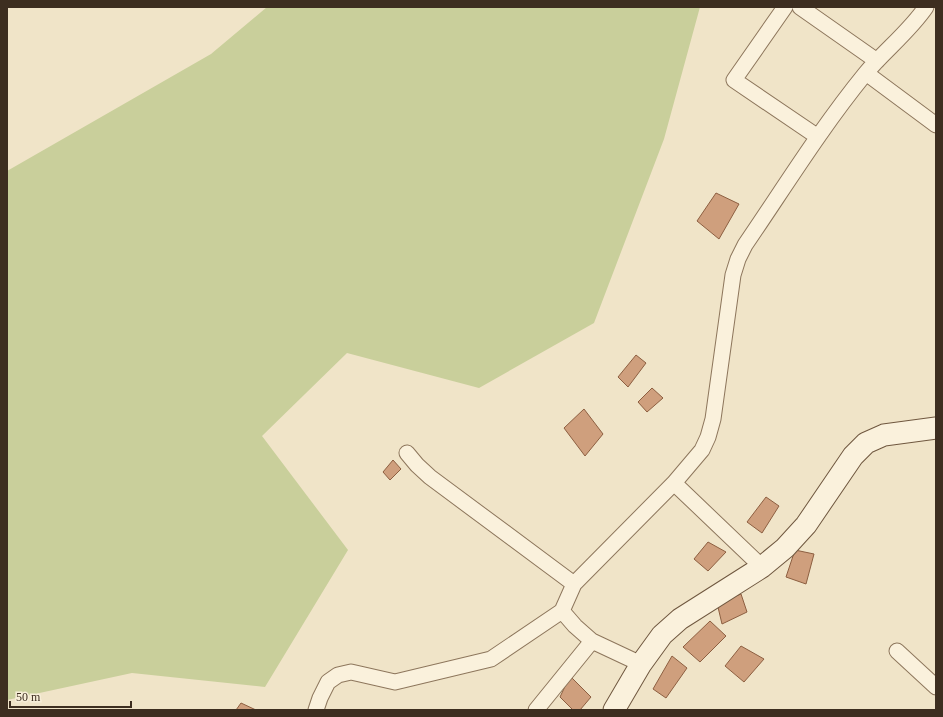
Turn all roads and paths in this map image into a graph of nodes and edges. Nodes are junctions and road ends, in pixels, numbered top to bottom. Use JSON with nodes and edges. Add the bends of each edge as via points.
{"nodes":[{"id":1,"x":785,"y":7,"type":"edge"},
{"id":2,"x":800,"y":7,"type":"edge"},
{"id":3,"x":926,"y":7,"type":"edge"},
{"id":4,"x":877,"y":61,"type":"junction"},
{"id":5,"x":866,"y":73,"type":"junction"},
{"id":6,"x":936,"y":125,"type":"edge"},
{"id":7,"x":818,"y":137,"type":"junction"},
{"id":8,"x":936,"y":428,"type":"edge"},
{"id":9,"x":407,"y":453,"type":"dead end"},
{"id":10,"x":674,"y":482,"type":"junction"},
{"id":11,"x":762,"y":567,"type":"junction"},
{"id":12,"x":574,"y":584,"type":"junction"},
{"id":13,"x":562,"y":611,"type":"junction"},
{"id":14,"x":592,"y":641,"type":"junction"},
{"id":15,"x":897,"y":651,"type":"dead end"},
{"id":16,"x":641,"y":664,"type":"junction"},
{"id":17,"x":936,"y":687,"type":"edge"},
{"id":18,"x":316,"y":710,"type":"edge"},
{"id":19,"x":536,"y":710,"type":"edge"},
{"id":20,"x":614,"y":710,"type":"edge"}],
"edges":[{"from":1,"to":7,"type":"street","via":[[734,80]]},
{"from":2,"to":4,"type":"street"},
{"from":3,"to":4,"type":"street","via":[[917,21]]},
{"from":4,"to":5,"type":"street"},
{"from":5,"to":6,"type":"street"},
{"from":5,"to":7,"type":"street"},
{"from":7,"to":10,"type":"street","via":[[738,259],[733,275],[713,419],[708,437],[702,450]]},
{"from":8,"to":11,"type":"street","via":[[884,435],[866,443],[853,456],[806,525],[785,548]]},
{"from":9,"to":12,"type":"street","via":[[430,477]]},
{"from":10,"to":11,"type":"street"},
{"from":10,"to":12,"type":"street"},
{"from":11,"to":16,"type":"street","via":[[680,619],[662,635]]},
{"from":12,"to":13,"type":"street"},
{"from":13,"to":14,"type":"street"},
{"from":13,"to":18,"type":"street","via":[[491,659],[395,682],[350,672],[338,675],[328,682]]},
{"from":14,"to":16,"type":"street"},
{"from":14,"to":19,"type":"street"},
{"from":15,"to":17,"type":"street"},
{"from":16,"to":20,"type":"street"}]}
